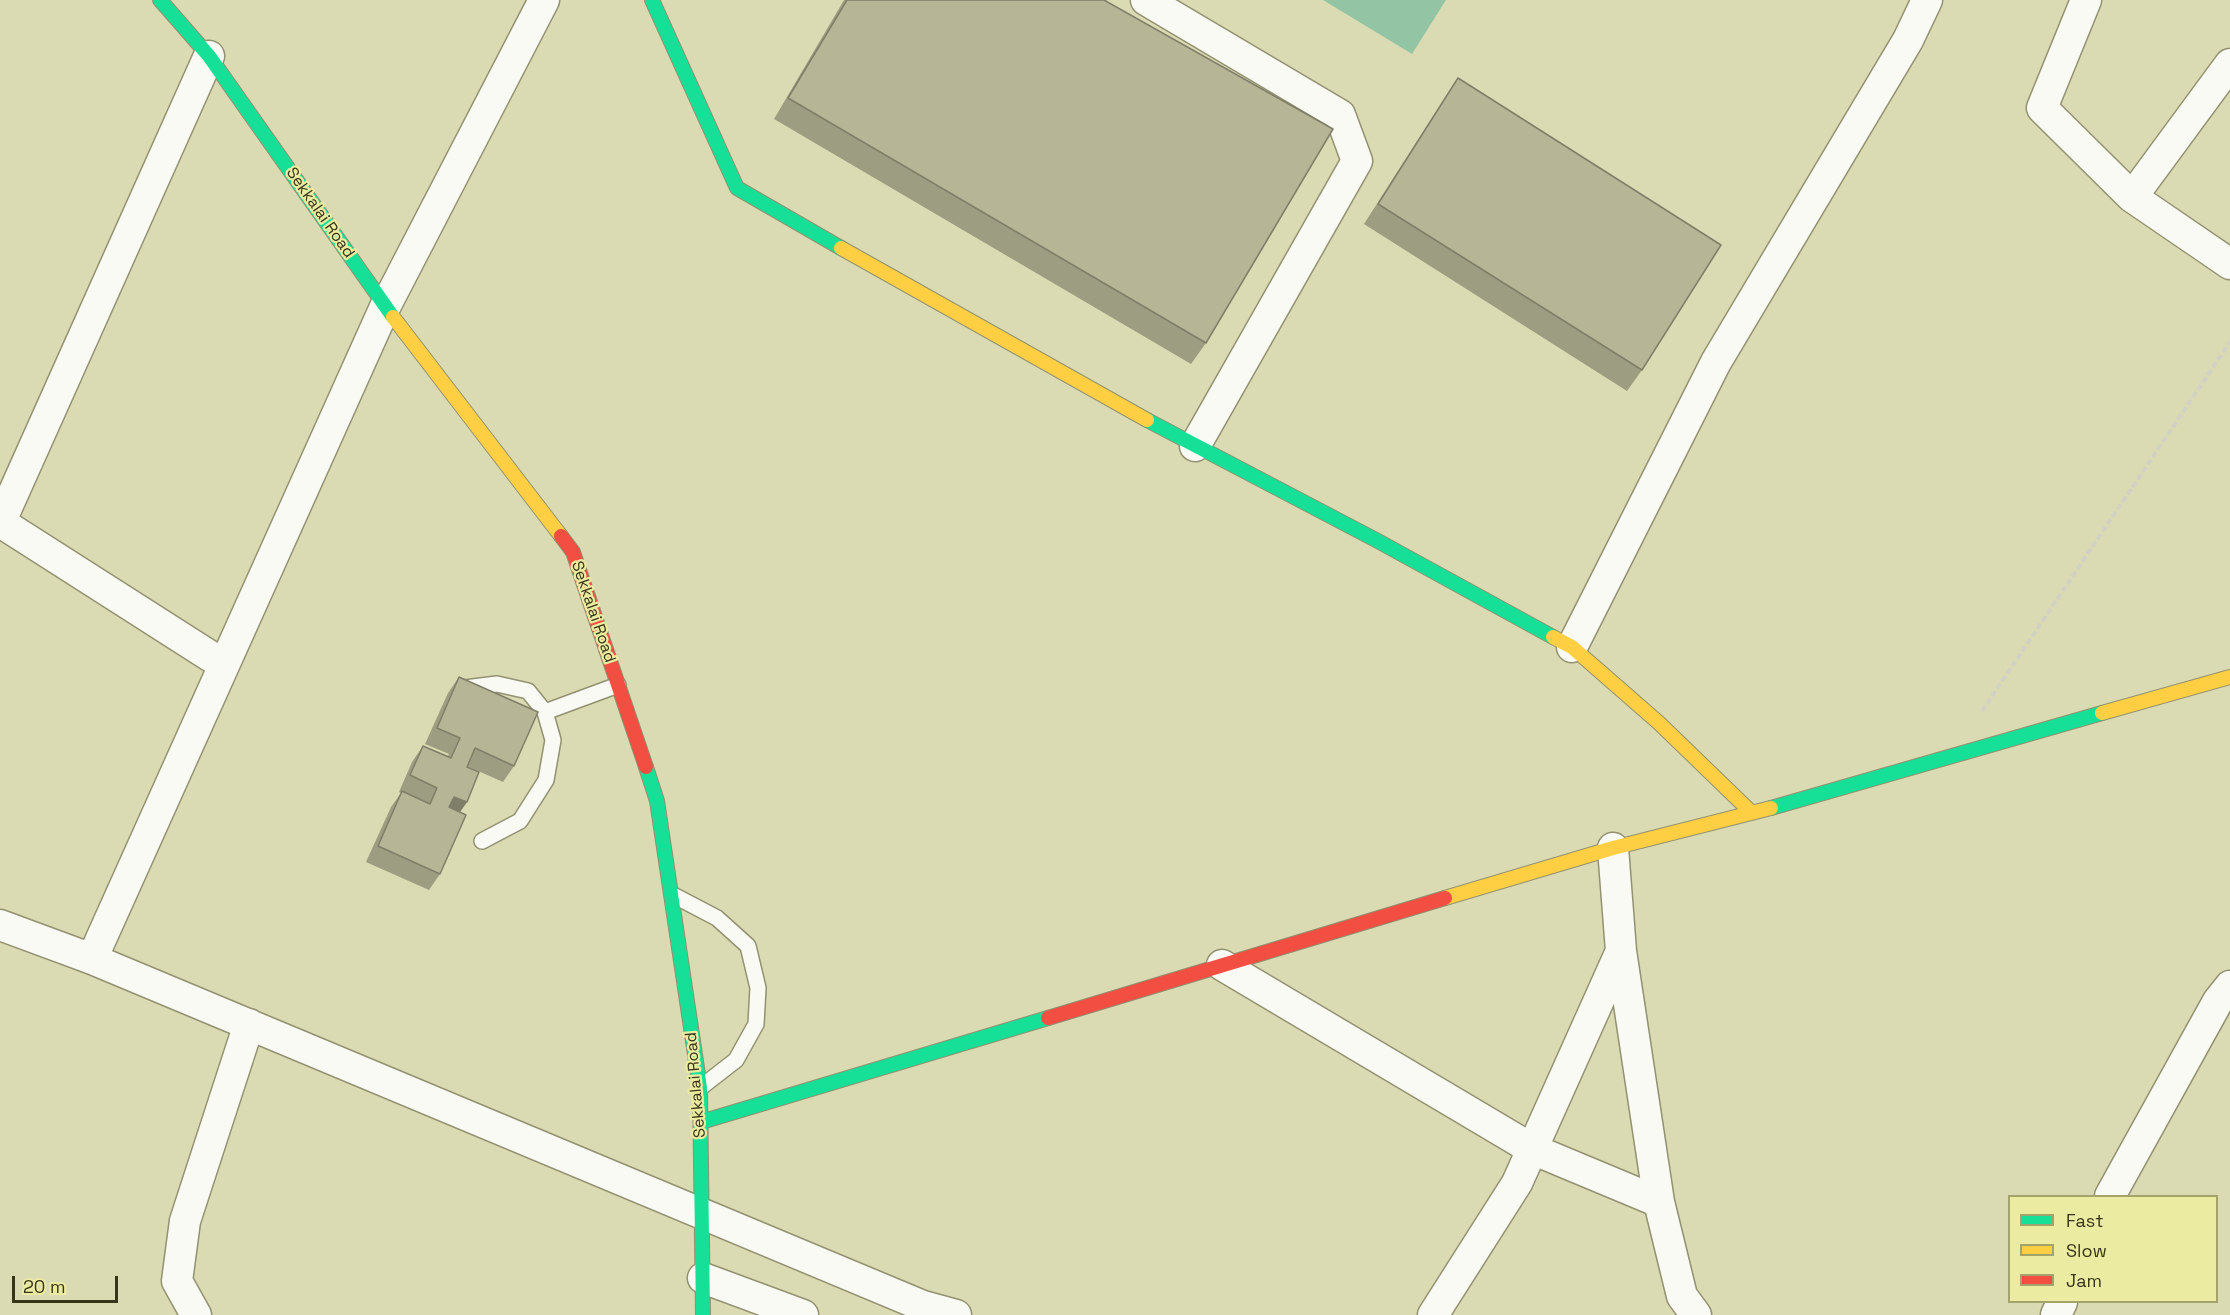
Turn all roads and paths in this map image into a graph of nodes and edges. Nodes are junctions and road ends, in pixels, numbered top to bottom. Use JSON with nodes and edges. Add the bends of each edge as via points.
{"nodes":[{"id":1,"x":160,"y":0,"type":"edge"},
{"id":2,"x":544,"y":0,"type":"edge"},
{"id":3,"x":652,"y":0,"type":"edge"},
{"id":4,"x":1146,"y":0,"type":"edge"},
{"id":5,"x":1927,"y":0,"type":"edge"},
{"id":6,"x":2086,"y":0,"type":"edge"},
{"id":7,"x":208,"y":57,"type":"junction"},
{"id":8,"x":2230,"y":64,"type":"edge"},
{"id":9,"x":2132,"y":197,"type":"junction"},
{"id":10,"x":2230,"y":264,"type":"edge"},
{"id":11,"x":385,"y":307,"type":"junction"},
{"id":12,"x":2230,"y":342,"type":"edge"},
{"id":13,"x":1195,"y":446,"type":"junction"},
{"id":14,"x":0,"y":523,"type":"edge"},
{"id":15,"x":1572,"y":647,"type":"junction"},
{"id":16,"x":224,"y":665,"type":"junction"},
{"id":17,"x":2230,"y":677,"type":"edge"},
{"id":18,"x":618,"y":685,"type":"junction"},
{"id":19,"x":465,"y":688,"type":"edge"},
{"id":20,"x":545,"y":712,"type":"junction"},
{"id":21,"x":1952,"y":756,"type":"junction"},
{"id":22,"x":1752,"y":813,"type":"junction"},
{"id":23,"x":483,"y":841,"type":"dead end"},
{"id":24,"x":1613,"y":848,"type":"junction"},
{"id":25,"x":672,"y":894,"type":"junction"},
{"id":26,"x":0,"y":925,"type":"edge"},
{"id":27,"x":1621,"y":951,"type":"junction"},
{"id":28,"x":92,"y":959,"type":"junction"},
{"id":29,"x":1222,"y":965,"type":"junction"},
{"id":30,"x":2226,"y":998,"type":"edge"},
{"id":31,"x":249,"y":1024,"type":"junction"},
{"id":32,"x":700,"y":1088,"type":"junction"},
{"id":33,"x":701,"y":1122,"type":"junction"},
{"id":34,"x":1532,"y":1149,"type":"junction"},
{"id":35,"x":2111,"y":1195,"type":"edge"},
{"id":36,"x":1659,"y":1202,"type":"junction"},
{"id":37,"x":702,"y":1212,"type":"junction"},
{"id":38,"x":703,"y":1278,"type":"junction"},
{"id":39,"x":928,"y":1311,"type":"edge"},
{"id":40,"x":196,"y":1315,"type":"edge"},
{"id":41,"x":703,"y":1315,"type":"edge"},
{"id":42,"x":804,"y":1315,"type":"edge"},
{"id":43,"x":956,"y":1315,"type":"edge"},
{"id":44,"x":1433,"y":1315,"type":"edge"},
{"id":45,"x":1696,"y":1315,"type":"edge"}],
"edges":[{"from":1,"to":7,"type":"street","name":"Sekkalai Road"},
{"from":2,"to":11,"type":"street"},
{"from":3,"to":13,"type":"street","via":[[737,188]]},
{"from":4,"to":13,"type":"street","via":[[1340,115],[1357,161]]},
{"from":5,"to":15,"type":"street","via":[[1908,40],[1716,362]]},
{"from":6,"to":9,"type":"street","via":[[2042,108]]},
{"from":7,"to":11,"type":"street","name":"Sekkalai Road"},
{"from":7,"to":14,"type":"street"},
{"from":8,"to":9,"type":"street"},
{"from":9,"to":10,"type":"street"},
{"from":11,"to":16,"type":"street"},
{"from":11,"to":18,"type":"street","name":"Sekkalai Road","via":[[573,552]]},
{"from":12,"to":21,"type":"path"},
{"from":13,"to":15,"type":"street"},
{"from":14,"to":16,"type":"street"},
{"from":15,"to":22,"type":"street","via":[[1659,723]]},
{"from":16,"to":28,"type":"street"},
{"from":17,"to":21,"type":"street"},
{"from":18,"to":20,"type":"lane"},
{"from":18,"to":25,"type":"street","name":"Sekkalai Road","via":[[657,801]]},
{"from":19,"to":20,"type":"lane","via":[[497,684],[528,691]]},
{"from":20,"to":23,"type":"lane","via":[[553,740],[546,780],[520,821]]},
{"from":21,"to":22,"type":"street"},
{"from":22,"to":24,"type":"street"},
{"from":24,"to":27,"type":"street"},
{"from":24,"to":29,"type":"street"},
{"from":25,"to":32,"type":"street","name":"Sekkalai Road"},
{"from":25,"to":32,"type":"lane","via":[[717,918],[748,946],[758,988],[756,1024],[736,1060]]},
{"from":26,"to":28,"type":"street"},
{"from":27,"to":34,"type":"street"},
{"from":27,"to":36,"type":"street"},
{"from":28,"to":31,"type":"street"},
{"from":29,"to":33,"type":"street"},
{"from":29,"to":34,"type":"street"},
{"from":30,"to":35,"type":"street"},
{"from":31,"to":37,"type":"street"},
{"from":31,"to":40,"type":"street","via":[[185,1221],[177,1281]]},
{"from":32,"to":33,"type":"street","name":"Sekkalai Road"},
{"from":33,"to":37,"type":"street","name":"Sekkalai Road"},
{"from":34,"to":36,"type":"street"},
{"from":34,"to":44,"type":"street","via":[[1517,1183]]},
{"from":36,"to":45,"type":"street","via":[[1682,1296]]},
{"from":37,"to":38,"type":"street","name":"Sekkalai Road"},
{"from":37,"to":39,"type":"street"},
{"from":38,"to":41,"type":"street","name":"Sekkalai Road"},
{"from":38,"to":42,"type":"street"},
{"from":39,"to":43,"type":"street"}]}
